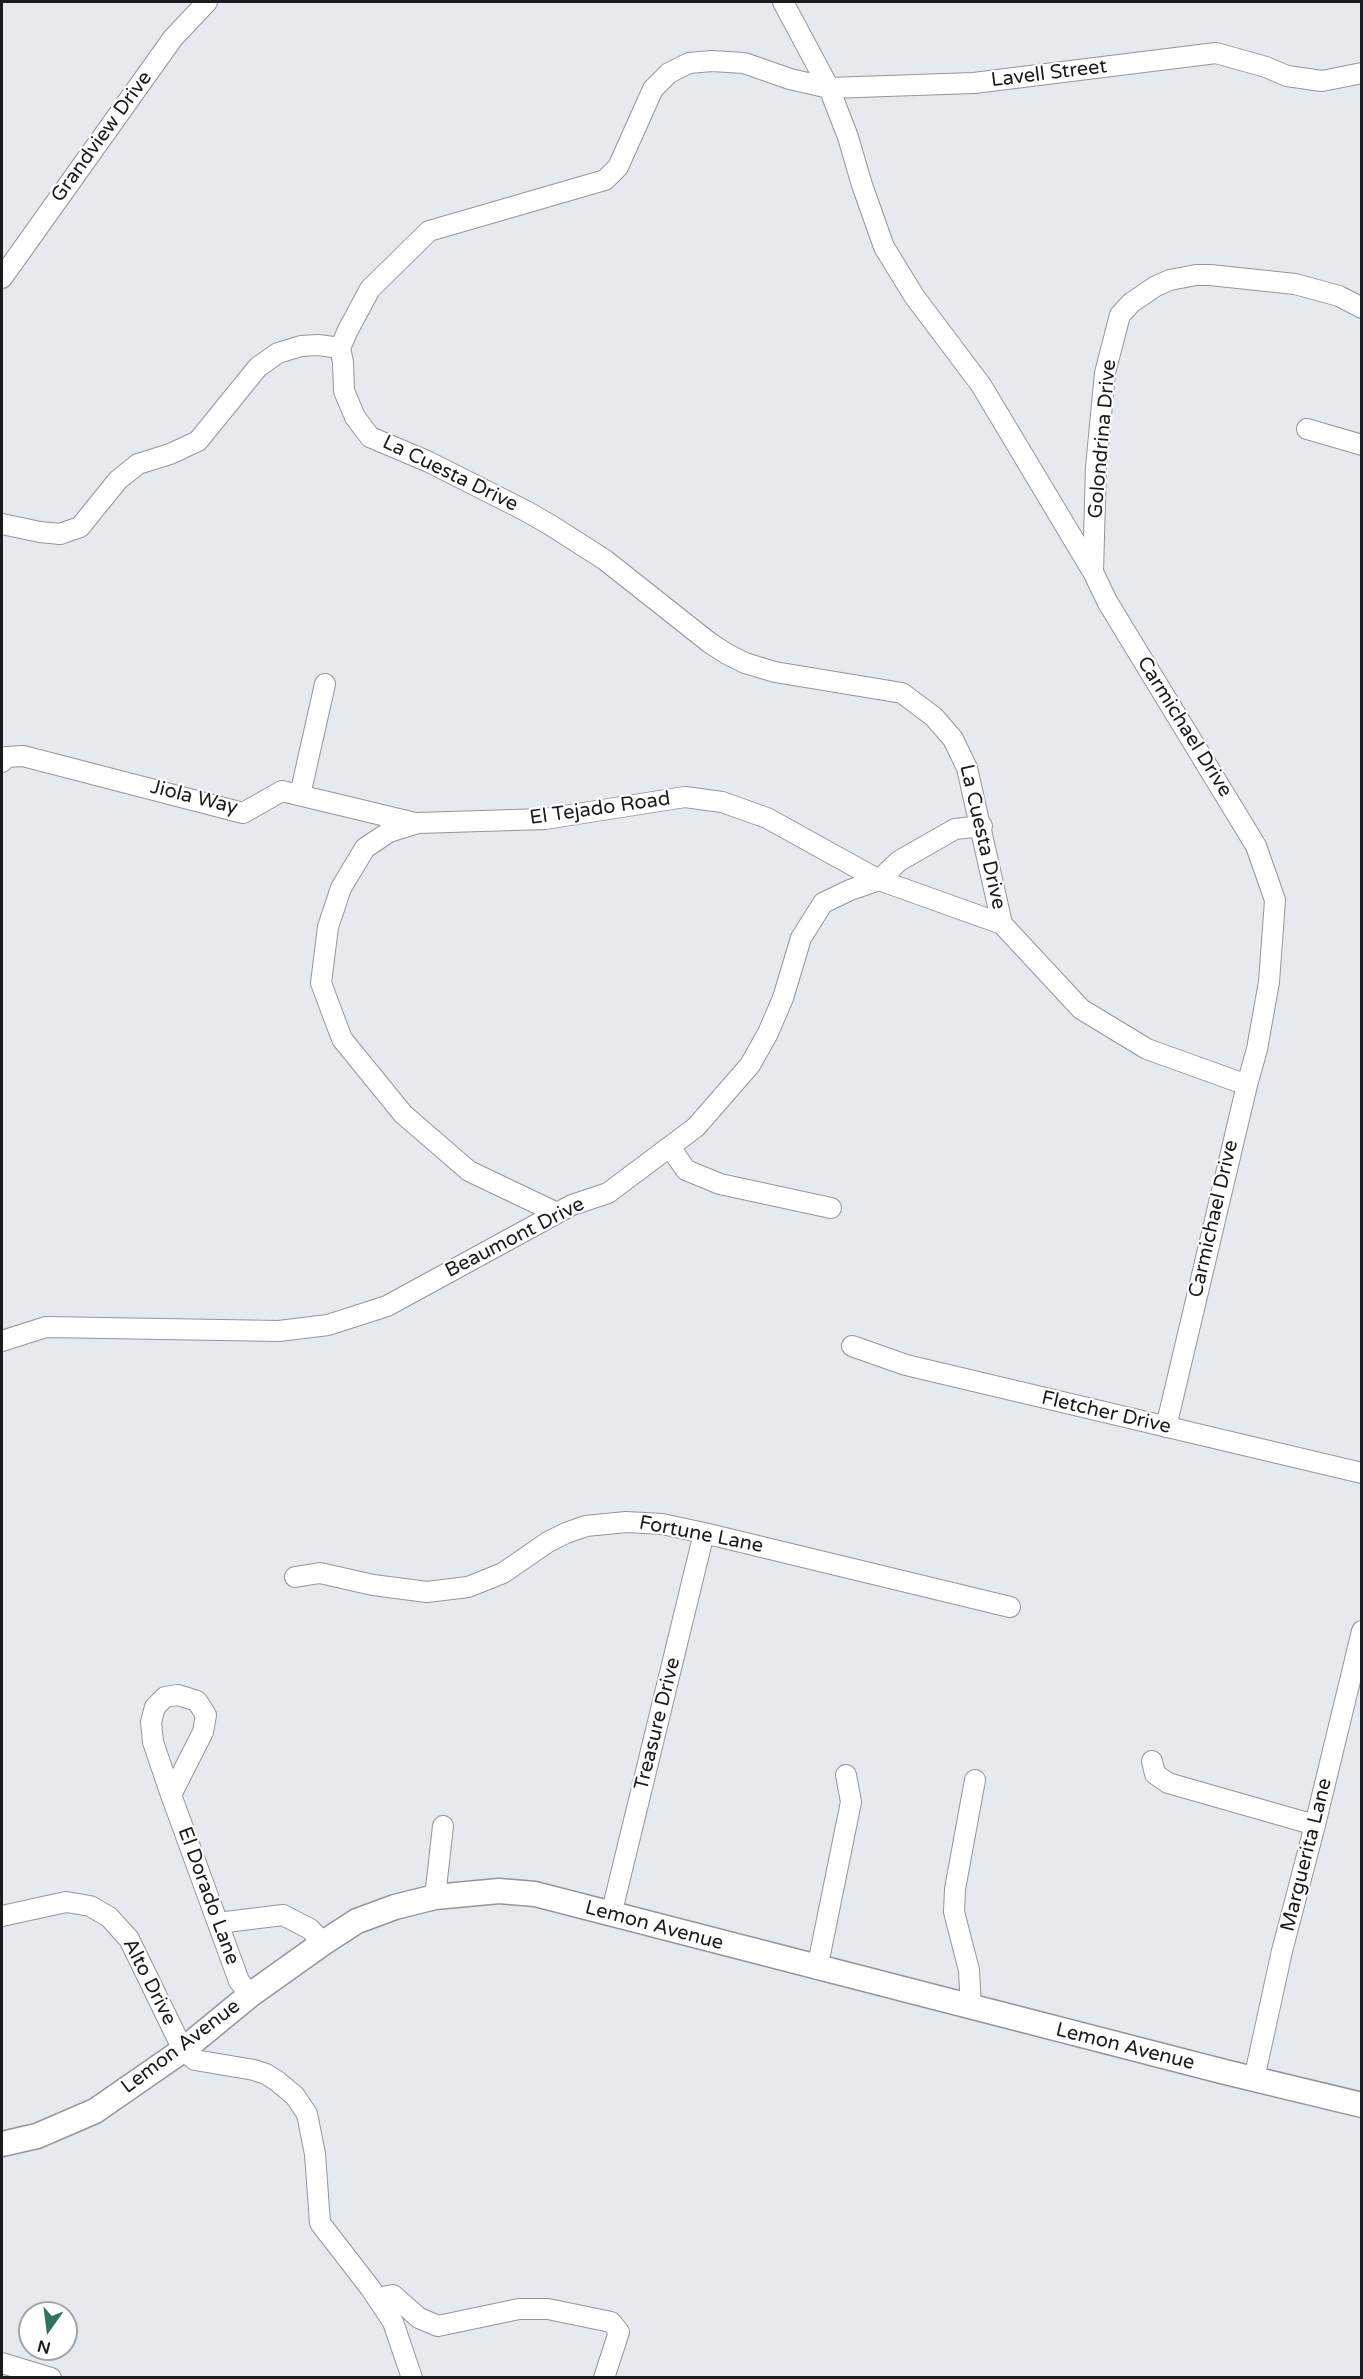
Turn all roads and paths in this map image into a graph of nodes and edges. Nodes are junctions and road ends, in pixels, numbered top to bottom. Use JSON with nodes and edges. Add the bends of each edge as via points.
{"nodes":[{"id":1,"x":207,"y":2,"type":"edge"},
{"id":2,"x":783,"y":2,"type":"edge"},
{"id":3,"x":1362,"y":73,"type":"edge"},
{"id":4,"x":829,"y":88,"type":"junction"},
{"id":5,"x":2,"y":278,"type":"edge"},
{"id":6,"x":1362,"y":308,"type":"edge"},
{"id":7,"x":340,"y":348,"type":"junction"},
{"id":8,"x":1306,"y":429,"type":"dead end"},
{"id":9,"x":1362,"y":445,"type":"edge"},
{"id":10,"x":2,"y":524,"type":"edge"},
{"id":11,"x":1093,"y":572,"type":"junction"},
{"id":12,"x":325,"y":684,"type":"dead end"},
{"id":13,"x":2,"y":762,"type":"edge"},
{"id":14,"x":300,"y":795,"type":"junction"},
{"id":15,"x":418,"y":824,"type":"junction"},
{"id":16,"x":982,"y":826,"type":"junction"},
{"id":17,"x":879,"y":880,"type":"junction"},
{"id":18,"x":1002,"y":924,"type":"junction"},
{"id":19,"x":1246,"y":1085,"type":"junction"},
{"id":20,"x":670,"y":1147,"type":"junction"},
{"id":21,"x":831,"y":1208,"type":"dead end"},
{"id":22,"x":557,"y":1213,"type":"junction"},
{"id":23,"x":2,"y":1341,"type":"edge"},
{"id":24,"x":852,"y":1346,"type":"dead end"},
{"id":25,"x":1166,"y":1427,"type":"junction"},
{"id":26,"x":1362,"y":1473,"type":"edge"},
{"id":27,"x":704,"y":1533,"type":"junction"},
{"id":28,"x":295,"y":1577,"type":"dead end"},
{"id":29,"x":1010,"y":1607,"type":"dead end"},
{"id":30,"x":1362,"y":1630,"type":"edge"},
{"id":31,"x":1152,"y":1761,"type":"dead end"},
{"id":32,"x":846,"y":1775,"type":"dead end"},
{"id":33,"x":975,"y":1780,"type":"dead end"},
{"id":34,"x":171,"y":1795,"type":"dead end"},
{"id":35,"x":443,"y":1826,"type":"dead end"},
{"id":36,"x":1315,"y":1826,"type":"junction"},
{"id":37,"x":435,"y":1897,"type":"junction"},
{"id":38,"x":611,"y":1915,"type":"junction"},
{"id":39,"x":2,"y":1916,"type":"edge"},
{"id":40,"x":218,"y":1923,"type":"junction"},
{"id":41,"x":323,"y":1943,"type":"junction"},
{"id":42,"x":817,"y":1968,"type":"junction"},
{"id":43,"x":250,"y":1995,"type":"junction"},
{"id":44,"x":971,"y":2008,"type":"junction"},
{"id":45,"x":183,"y":2050,"type":"junction"},
{"id":46,"x":1254,"y":2079,"type":"junction"},
{"id":47,"x":1362,"y":2105,"type":"edge"},
{"id":48,"x":2,"y":2144,"type":"edge"},
{"id":49,"x":377,"y":2298,"type":"junction"},
{"id":50,"x":2,"y":2363,"type":"edge"},
{"id":51,"x":51,"y":2378,"type":"edge"},
{"id":52,"x":412,"y":2378,"type":"edge"},
{"id":53,"x":604,"y":2378,"type":"edge"}],
"edges":[{"from":1,"to":5,"type":"street","name":"Grandview Drive","via":[[172,38]]},
{"from":2,"to":4,"type":"street"},
{"from":3,"to":4,"type":"street","name":"Lavell Street","via":[[1322,81],[1287,76],[1216,53],[974,82]]},
{"from":4,"to":7,"type":"street","via":[[744,63],[700,61],[678,68],[653,89],[618,167],[605,180],[429,231],[369,289]]},
{"from":4,"to":11,"type":"street","name":"Carmichael Drive","via":[[884,247],[914,296],[981,386]]},
{"from":6,"to":11,"type":"street","name":"Golondrina Drive","via":[[1339,296],[1295,284],[1210,275],[1170,280],[1131,303],[1120,315],[1105,373],[1096,467]]},
{"from":7,"to":10,"type":"street","via":[[301,346],[278,353],[258,367],[198,441],[138,464],[118,480],[80,527],[60,534]]},
{"from":7,"to":16,"type":"street","name":"La Cuesta Drive","via":[[348,404],[370,436],[552,526],[605,560],[710,643],[746,663],[775,672],[902,693],[924,708],[944,726],[961,753]]},
{"from":8,"to":9,"type":"street"},
{"from":11,"to":19,"type":"street","name":"Carmichael Drive","via":[[1256,846],[1275,900],[1269,982]]},
{"from":12,"to":14,"type":"street"},
{"from":13,"to":14,"type":"street","name":"Jiola Way","via":[[23,756],[243,813],[282,791]]},
{"from":14,"to":15,"type":"street","name":"Jiola Way"},
{"from":15,"to":17,"type":"street","name":"El Tejado Road","via":[[545,819],[685,797],[722,802],[766,818]]},
{"from":15,"to":22,"type":"street","name":"El Tejado Road","via":[[389,832],[365,848],[341,888],[328,927],[321,983],[342,1039],[403,1114],[469,1171]]},
{"from":16,"to":17,"type":"street","via":[[955,829],[899,861]]},
{"from":16,"to":18,"type":"street","name":"La Cuesta Drive"},
{"from":17,"to":18,"type":"street","name":"El Tejado Road"},
{"from":17,"to":20,"type":"street","name":"Beaumont Drive","via":[[823,903],[801,938],[783,998],[750,1065],[696,1127]]},
{"from":18,"to":19,"type":"street","name":"El Tejado Road","via":[[1081,1009],[1147,1049]]},
{"from":19,"to":25,"type":"street","name":"Carmichael Drive"},
{"from":20,"to":21,"type":"street","via":[[686,1170],[720,1184]]},
{"from":20,"to":22,"type":"street","name":"Beaumont Drive","via":[[608,1193]]},
{"from":22,"to":23,"type":"street","name":"Beaumont Drive","via":[[387,1306],[328,1325],[279,1331],[46,1327]]},
{"from":24,"to":25,"type":"street","name":"Fletcher Drive","via":[[906,1365]]},
{"from":25,"to":26,"type":"street","name":"Fletcher Drive"},
{"from":27,"to":28,"type":"street","name":"Fortune Lane","via":[[662,1524],[586,1526],[548,1542],[503,1573],[468,1587],[427,1592],[320,1573]]},
{"from":27,"to":29,"type":"street","name":"Fortune Lane"},
{"from":27,"to":38,"type":"street","name":"Treasure Drive"},
{"from":30,"to":36,"type":"street","name":"Marguerita Lane"},
{"from":31,"to":36,"type":"street","via":[[1155,1774],[1167,1783]]},
{"from":32,"to":42,"type":"street","via":[[851,1802]]},
{"from":33,"to":44,"type":"street","via":[[954,1912],[969,1970]]},
{"from":34,"to":40,"type":"street","name":"El Dorado Lane"},
{"from":35,"to":37,"type":"street"},
{"from":36,"to":46,"type":"street","name":"Marguerita Lane"},
{"from":37,"to":38,"type":"main road","name":"Lemon Avenue","via":[[499,1891],[535,1894]]},
{"from":37,"to":41,"type":"main road","name":"Lemon Avenue","via":[[357,1921]]},
{"from":38,"to":42,"type":"main road","name":"Lemon Avenue"},
{"from":39,"to":45,"type":"street","name":"Alto Drive","via":[[66,1902],[90,1906],[109,1917],[129,1939]]},
{"from":40,"to":41,"type":"street","via":[[283,1915],[310,1929]]},
{"from":40,"to":43,"type":"street","name":"El Dorado Lane","via":[[239,1981]]},
{"from":41,"to":43,"type":"main road","name":"Lemon Avenue"},
{"from":42,"to":44,"type":"main road","name":"Lemon Avenue"},
{"from":43,"to":45,"type":"main road","name":"Lemon Avenue"},
{"from":44,"to":46,"type":"main road","name":"Lemon Avenue"},
{"from":45,"to":48,"type":"main road","name":"Lemon Avenue","via":[[95,2111],[37,2136]]},
{"from":45,"to":49,"type":"street","name":"Alto Drive","via":[[195,2060],[266,2074],[295,2096],[307,2114],[315,2154],[320,2223]]},
{"from":46,"to":47,"type":"main road","name":"Lemon Avenue"},
{"from":49,"to":52,"type":"street","name":"Alto Drive","via":[[393,2322]]},
{"from":49,"to":53,"type":"street","via":[[393,2295],[419,2318],[438,2326],[519,2309],[548,2308],[611,2322],[619,2332]]},
{"from":50,"to":51,"type":"street"}]}
